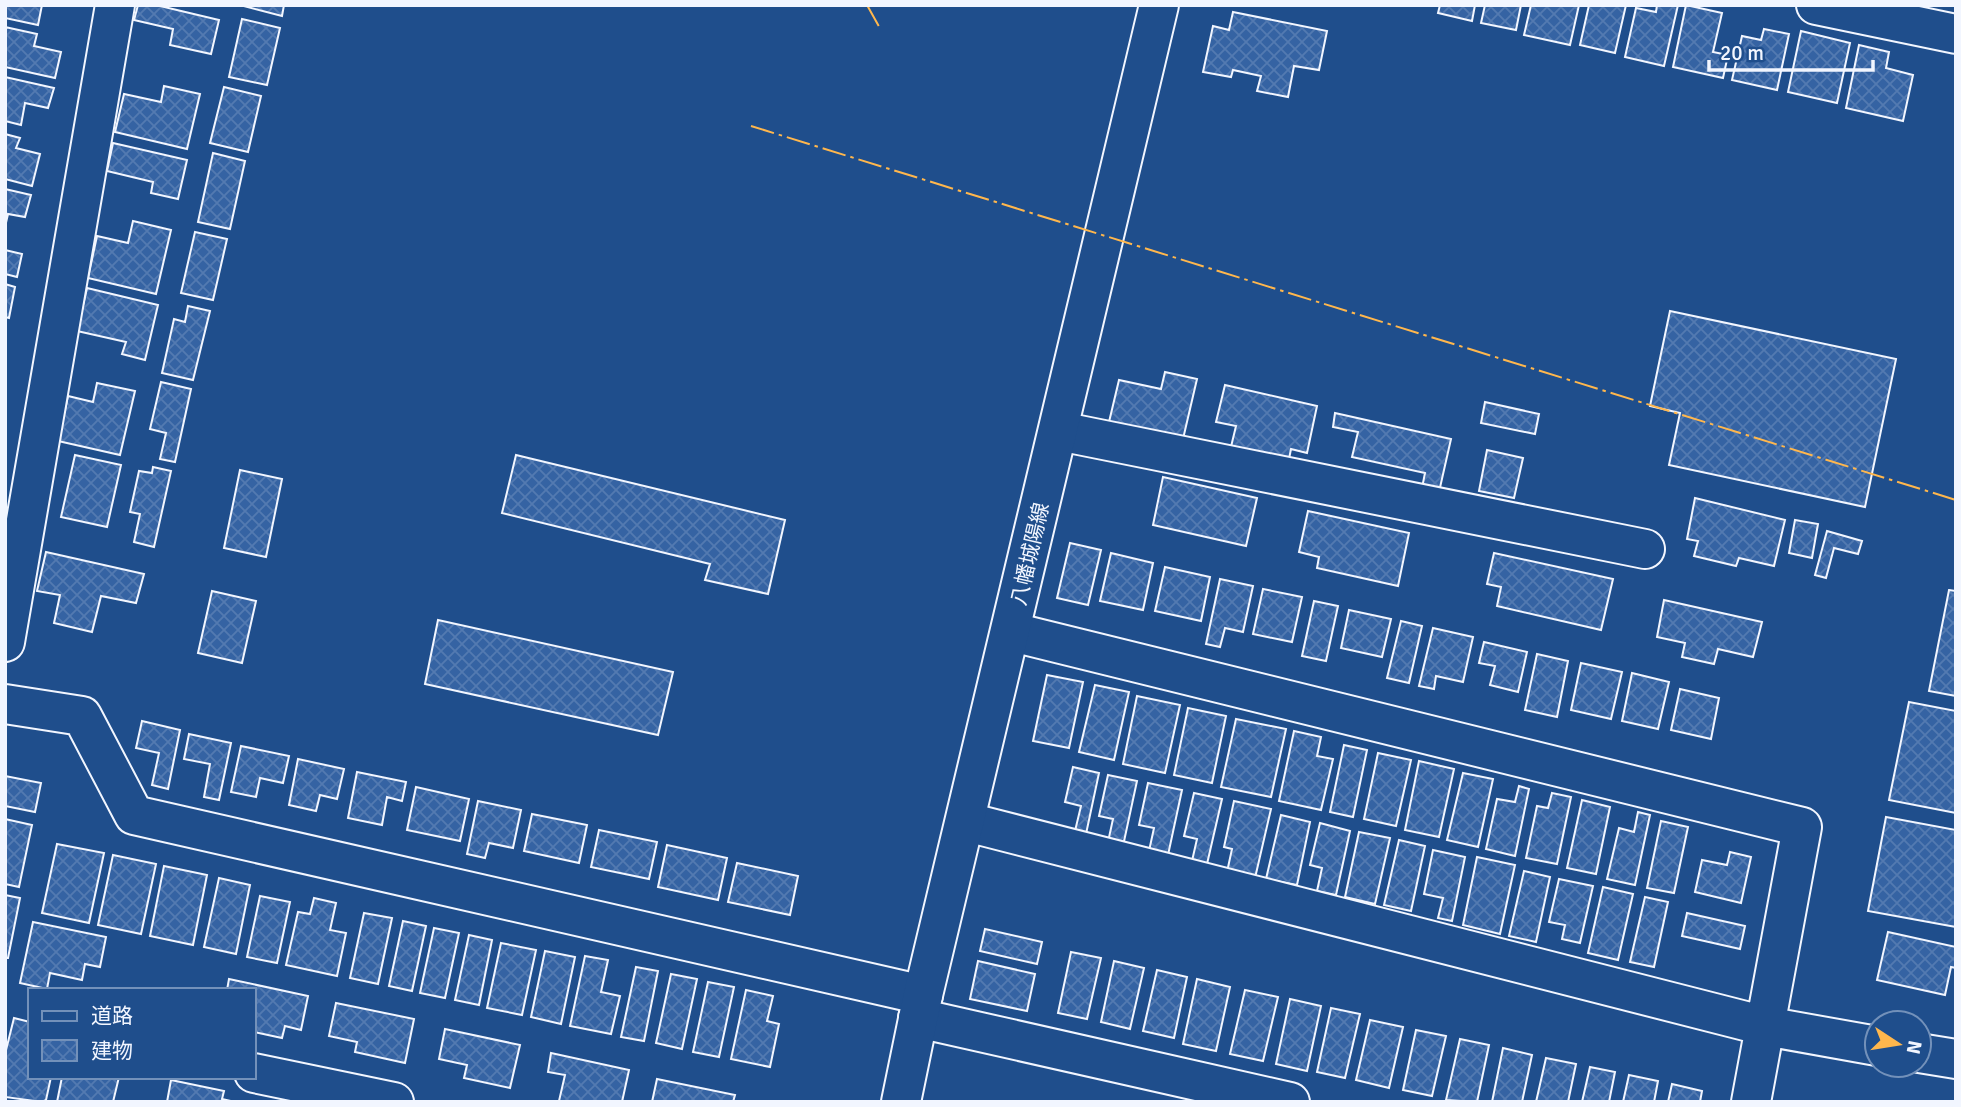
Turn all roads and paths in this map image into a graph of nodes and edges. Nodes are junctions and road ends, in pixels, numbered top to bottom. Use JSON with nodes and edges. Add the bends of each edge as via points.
{"nodes":[{"id":1,"x":115,"y":5,"type":"edge"},
{"id":2,"x":1159,"y":5,"type":"edge"},
{"id":3,"x":1816,"y":5,"type":"edge"},
{"id":4,"x":1956,"y":34,"type":"edge"},
{"id":5,"x":1059,"y":431,"type":"junction"},
{"id":6,"x":1646,"y":549,"type":"dead end"},
{"id":7,"x":1012,"y":632,"type":"junction"},
{"id":8,"x":5,"y":642,"type":"edge"},
{"id":9,"x":5,"y":704,"type":"edge"},
{"id":10,"x":967,"y":822,"type":"junction"},
{"id":11,"x":921,"y":1006,"type":"junction"},
{"id":12,"x":1765,"y":1027,"type":"junction"},
{"id":13,"x":1863,"y":1043,"type":"edge"},
{"id":14,"x":1933,"y":1055,"type":"edge"},
{"id":15,"x":1956,"y":1059,"type":"edge"},
{"id":16,"x":256,"y":1073,"type":"edge"},
{"id":17,"x":394,"y":1102,"type":"edge"},
{"id":18,"x":901,"y":1102,"type":"edge"},
{"id":19,"x":1290,"y":1102,"type":"edge"},
{"id":20,"x":1751,"y":1102,"type":"edge"}],
"edges":[{"from":1,"to":8,"type":"street"},
{"from":2,"to":5,"type":"street","name":"八幡城陽線"},
{"from":3,"to":4,"type":"street"},
{"from":5,"to":6,"type":"street"},
{"from":5,"to":7,"type":"street","name":"八幡城陽線"},
{"from":7,"to":10,"type":"street","name":"八幡城陽線"},
{"from":7,"to":12,"type":"street","via":[[1802,827]]},
{"from":9,"to":11,"type":"street","via":[[82,716],[134,815]]},
{"from":10,"to":11,"type":"street","name":"八幡城陽線"},
{"from":10,"to":12,"type":"street"},
{"from":11,"to":18,"type":"street","name":"八幡城陽線"},
{"from":11,"to":19,"type":"street"},
{"from":12,"to":13,"type":"street"},
{"from":12,"to":20,"type":"street"},
{"from":14,"to":15,"type":"street"},
{"from":16,"to":17,"type":"street"}]}
